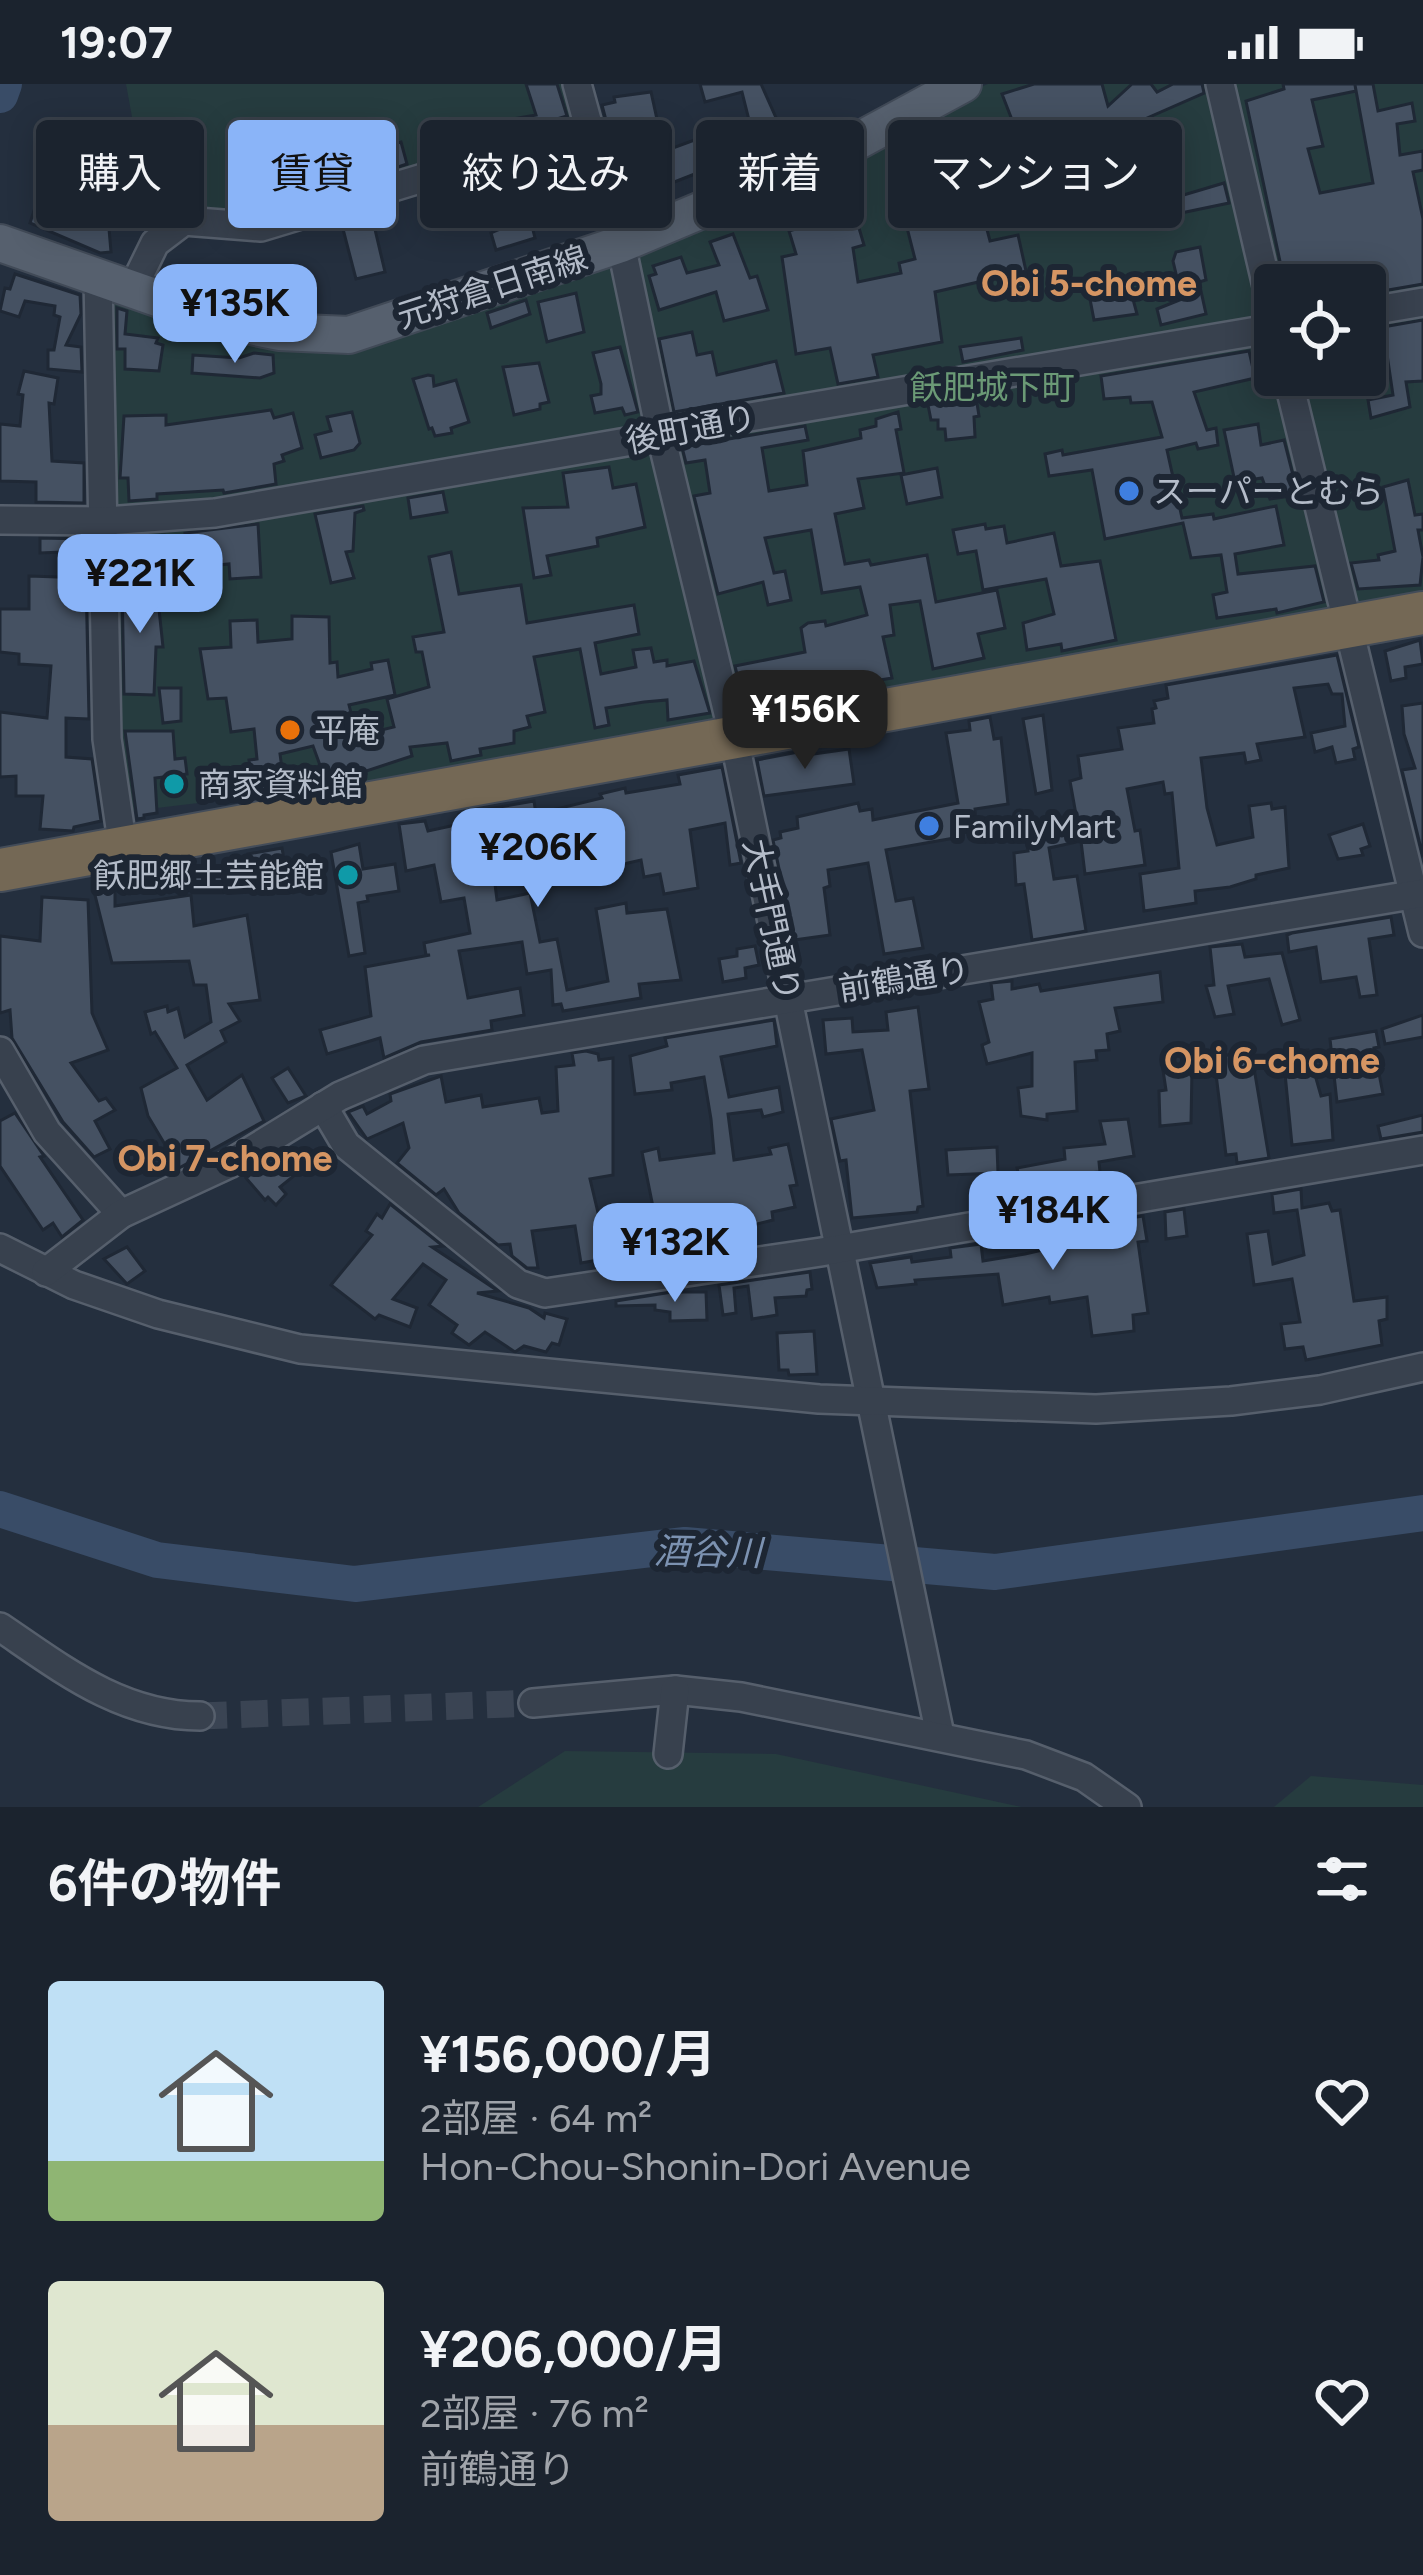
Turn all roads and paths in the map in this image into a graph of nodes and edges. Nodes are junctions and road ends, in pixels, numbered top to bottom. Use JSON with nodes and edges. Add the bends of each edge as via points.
{"nodes":[{"id":1,"x":577,"y":84,"type":"edge"},
{"id":2,"x":963,"y":84,"type":"edge"},
{"id":3,"x":1220,"y":84,"type":"edge"},
{"id":4,"x":585,"y":120,"type":"edge"},
{"id":5,"x":420,"y":179,"type":"edge"},
{"id":6,"x":616,"y":228,"type":"edge"},
{"id":7,"x":621,"y":244,"type":"junction"},
{"id":8,"x":4,"y":252,"type":"edge"},
{"id":9,"x":1261,"y":264,"type":"edge"},
{"id":10,"x":98,"y":277,"type":"junction"},
{"id":11,"x":134,"y":288,"type":"junction"},
{"id":12,"x":1423,"y":302,"type":"edge"},
{"id":13,"x":1386,"y":308,"type":"edge"},
{"id":14,"x":1254,"y":328,"type":"edge"},
{"id":15,"x":1292,"y":396,"type":"edge"},
{"id":16,"x":661,"y":436,"type":"junction"},
{"id":17,"x":0,"y":520,"type":"edge"},
{"id":18,"x":106,"y":521,"type":"junction"},
{"id":19,"x":1423,"y":613,"type":"edge"},
{"id":20,"x":1350,"y":626,"type":"junction"},
{"id":21,"x":734,"y":738,"type":"junction"},
{"id":22,"x":123,"y":848,"type":"junction"},
{"id":23,"x":0,"y":870,"type":"edge"},
{"id":24,"x":1419,"y":894,"type":"edge"},
{"id":25,"x":1423,"y":933,"type":"edge"},
{"id":26,"x":788,"y":998,"type":"junction"},
{"id":27,"x":0,"y":1051,"type":"edge"},
{"id":28,"x":323,"y":1106,"type":"junction"},
{"id":29,"x":1423,"y":1150,"type":"edge"},
{"id":30,"x":121,"y":1214,"type":"junction"},
{"id":31,"x":840,"y":1247,"type":"junction"},
{"id":32,"x":0,"y":1248,"type":"edge"},
{"id":33,"x":46,"y":1272,"type":"junction"},
{"id":34,"x":1423,"y":1349,"type":"edge"},
{"id":35,"x":1423,"y":1367,"type":"edge"},
{"id":36,"x":1395,"y":1374,"type":"junction"},
{"id":37,"x":874,"y":1405,"type":"junction"},
{"id":38,"x":0,"y":1627,"type":"edge"},
{"id":39,"x":675,"y":1690,"type":"junction"},
{"id":40,"x":533,"y":1703,"type":"tunnel mouth"},
{"id":41,"x":200,"y":1716,"type":"tunnel mouth"},
{"id":42,"x":938,"y":1726,"type":"junction"},
{"id":43,"x":668,"y":1754,"type":"dead end"},
{"id":44,"x":1126,"y":1807,"type":"edge"}],
"edges":[{"from":1,"to":4,"type":"street","name":"大手門通り"},
{"from":2,"to":7,"type":"main road","name":"元狩倉日南線","via":[[832,155]]},
{"from":3,"to":9,"type":"street"},
{"from":5,"to":11,"type":"street","via":[[261,227],[184,220],[155,243]]},
{"from":6,"to":7,"type":"street","name":"大手門通り"},
{"from":7,"to":11,"type":"main road","name":"元狩倉日南線","via":[[349,334],[218,319]]},
{"from":7,"to":16,"type":"street","name":"大手門通り"},
{"from":8,"to":10,"type":"main road","name":"元狩倉日南線"},
{"from":10,"to":11,"type":"main road","name":"元狩倉日南線"},
{"from":10,"to":18,"type":"street"},
{"from":12,"to":13,"type":"street"},
{"from":14,"to":16,"type":"street","name":"後町通り"},
{"from":15,"to":20,"type":"street"},
{"from":16,"to":18,"type":"street","name":"後町通り","via":[[215,513]]},
{"from":16,"to":21,"type":"street","name":"大手門通り"},
{"from":17,"to":18,"type":"street","name":"後町通り"},
{"from":18,"to":22,"type":"street","via":[[107,739]]},
{"from":19,"to":20,"type":"highway"},
{"from":20,"to":21,"type":"highway"},
{"from":20,"to":24,"type":"street"},
{"from":21,"to":22,"type":"highway"},
{"from":21,"to":26,"type":"street","name":"大手門通り"},
{"from":22,"to":23,"type":"highway"},
{"from":24,"to":25,"type":"street"},
{"from":24,"to":26,"type":"street","name":"前鶴通り"},
{"from":26,"to":28,"type":"street","name":"前鶴通り","via":[[424,1060]]},
{"from":26,"to":31,"type":"street","name":"大手門通り"},
{"from":27,"to":30,"type":"street","via":[[47,1132]]},
{"from":28,"to":30,"type":"street","name":"前鶴通り","via":[[229,1164]]},
{"from":28,"to":31,"type":"street","via":[[346,1145],[536,1292]]},
{"from":29,"to":31,"type":"street"},
{"from":30,"to":33,"type":"street","name":"前鶴通り"},
{"from":31,"to":37,"type":"street","name":"大手門通り"},
{"from":32,"to":33,"type":"street"},
{"from":33,"to":37,"type":"street","via":[[158,1314],[300,1349]]},
{"from":34,"to":36,"type":"street"},
{"from":35,"to":36,"type":"street"},
{"from":36,"to":37,"type":"street","via":[[1231,1401],[1078,1410]]},
{"from":37,"to":42,"type":"street","name":"大手門通り"},
{"from":38,"to":41,"type":"street","via":[[86,1685],[164,1716]]},
{"from":39,"to":40,"type":"street"},
{"from":39,"to":42,"type":"street"},
{"from":39,"to":43,"type":"street"},
{"from":42,"to":44,"type":"street","via":[[1084,1777]]}]}
